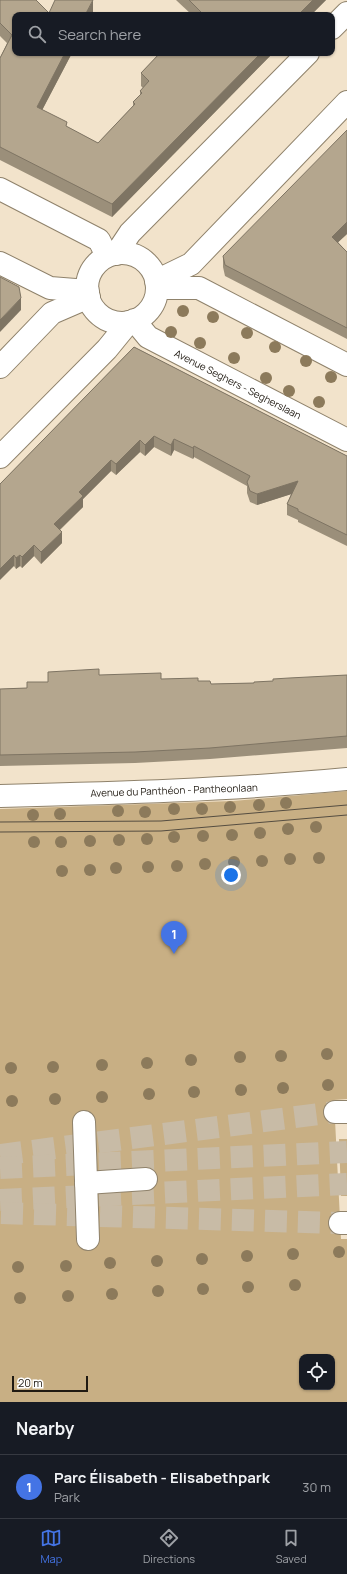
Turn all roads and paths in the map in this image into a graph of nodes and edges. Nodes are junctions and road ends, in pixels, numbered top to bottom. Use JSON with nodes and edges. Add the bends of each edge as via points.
{"nodes":[{"id":1,"x":347,"y":13,"type":"edge"},
{"id":2,"x":335,"y":25,"type":"edge"},
{"id":3,"x":305,"y":56,"type":"edge"},
{"id":4,"x":347,"y":102,"type":"edge"},
{"id":5,"x":0,"y":189,"type":"edge"},
{"id":6,"x":112,"y":255,"type":"junction"},
{"id":7,"x":0,"y":263,"type":"edge"},
{"id":8,"x":157,"y":285,"type":"junction"},
{"id":9,"x":88,"y":294,"type":"junction"},
{"id":10,"x":131,"y":321,"type":"junction"},
{"id":11,"x":347,"y":365,"type":"edge"},
{"id":12,"x":0,"y":367,"type":"edge"},
{"id":13,"x":347,"y":440,"type":"edge"},
{"id":14,"x":0,"y":457,"type":"edge"},
{"id":15,"x":347,"y":779,"type":"edge"},
{"id":16,"x":0,"y":796,"type":"edge"},
{"id":17,"x":84,"y":1122,"type":"dead end"},
{"id":18,"x":146,"y":1179,"type":"dead end"},
{"id":19,"x":86,"y":1183,"type":"junction"},
{"id":20,"x":88,"y":1239,"type":"dead end"}],
"edges":[{"from":1,"to":2,"type":"street"},
{"from":3,"to":6,"type":"street","via":[[130,233]]},
{"from":4,"to":8,"type":"street","via":[[191,264]]},
{"from":5,"to":6,"type":"street","via":[[99,240]]},
{"from":6,"to":8,"type":"street","via":[[134,255],[142,259],[154,272]]},
{"from":6,"to":9,"type":"street","via":[[100,261],[90,275]]},
{"from":7,"to":9,"type":"street","via":[[50,288]]},
{"from":8,"to":10,"type":"street","via":[[153,304],[148,311]]},
{"from":8,"to":11,"type":"street","via":[[199,288]]},
{"from":9,"to":10,"type":"street","via":[[94,308],[104,317],[116,322]]},
{"from":9,"to":12,"type":"street","via":[[52,313]]},
{"from":10,"to":13,"type":"street","name":"Avenue Seghers - Segherslaan","via":[[148,337]]},
{"from":10,"to":14,"type":"street","via":[[107,349]]},
{"from":15,"to":16,"type":"street","name":"Avenue du Panthéon - Pantheonlaan","via":[[276,786],[156,792]]},
{"from":17,"to":19,"type":"street"},
{"from":18,"to":19,"type":"street"},
{"from":19,"to":20,"type":"street"}]}
